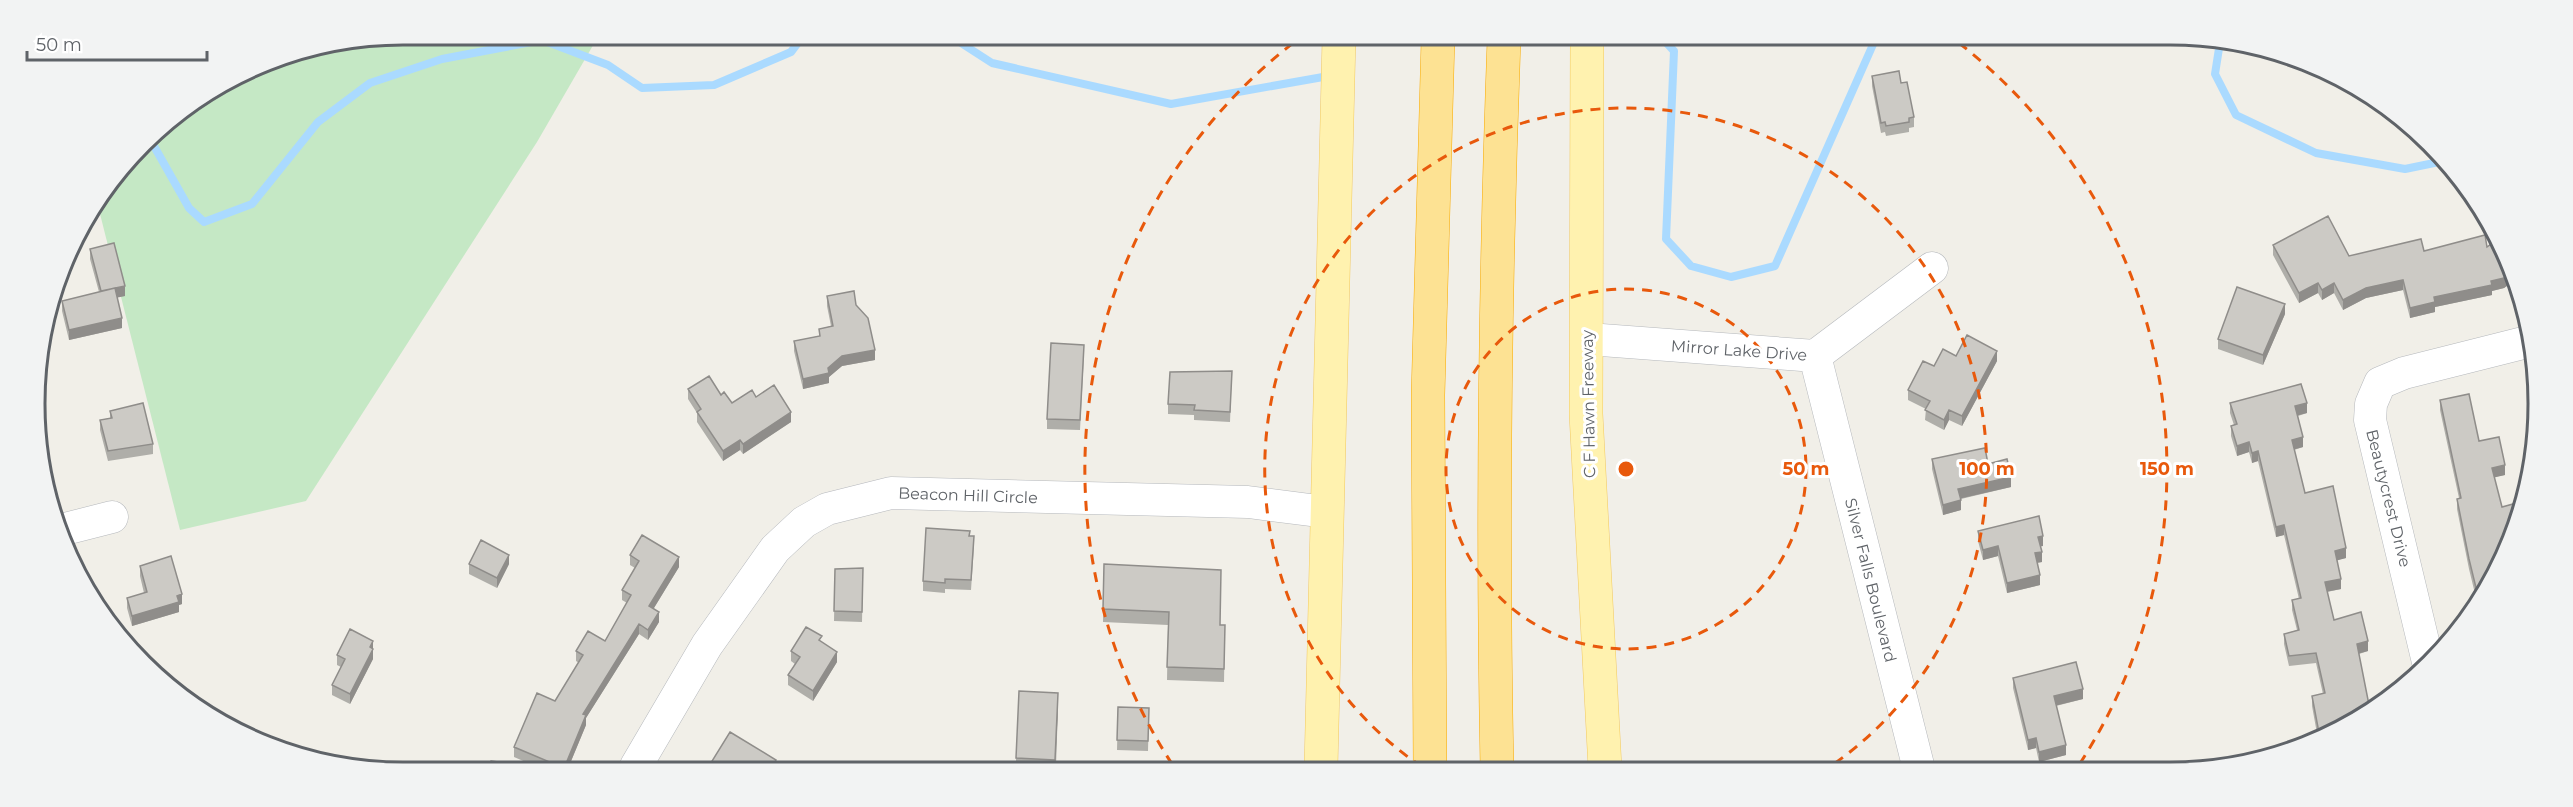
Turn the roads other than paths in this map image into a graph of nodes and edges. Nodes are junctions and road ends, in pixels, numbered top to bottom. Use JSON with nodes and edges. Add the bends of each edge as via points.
{"nodes":[{"id":1,"x":1339,"y":45,"type":"edge"},
{"id":2,"x":1438,"y":45,"type":"edge"},
{"id":3,"x":1504,"y":45,"type":"edge"},
{"id":4,"x":1587,"y":45,"type":"edge"},
{"id":5,"x":1932,"y":268,"type":"dead end"},
{"id":6,"x":1588,"y":339,"type":"junction"},
{"id":7,"x":2523,"y":343,"type":"edge"},
{"id":8,"x":1815,"y":356,"type":"junction"},
{"id":9,"x":1326,"y":512,"type":"junction"},
{"id":10,"x":112,"y":517,"type":"dead end"},
{"id":11,"x":67,"y":528,"type":"edge"},
{"id":12,"x":2426,"y":654,"type":"edge"},
{"id":13,"x":1496,"y":682,"type":"junction"},
{"id":14,"x":1429,"y":723,"type":"junction"},
{"id":15,"x":638,"y":762,"type":"edge"},
{"id":16,"x":1321,"y":762,"type":"edge"},
{"id":17,"x":1420,"y":762,"type":"edge"},
{"id":18,"x":1431,"y":762,"type":"edge"},
{"id":19,"x":1497,"y":762,"type":"edge"},
{"id":20,"x":1514,"y":762,"type":"edge"},
{"id":21,"x":1605,"y":762,"type":"edge"},
{"id":22,"x":1917,"y":762,"type":"edge"}],
"edges":[{"from":1,"to":9,"type":"main road"},
{"from":2,"to":14,"type":"highway","via":[[1428,395]]},
{"from":3,"to":13,"type":"highway","via":[[1494,420]]},
{"from":4,"to":6,"type":"main road","name":"C F Hawn Freeway"},
{"from":5,"to":8,"type":"street","name":"Mirror Lake Drive"},
{"from":6,"to":8,"type":"street","name":"Mirror Lake Drive"},
{"from":6,"to":21,"type":"main road","name":"C F Hawn Freeway","via":[[1586,414]]},
{"from":7,"to":12,"type":"street","name":"Beautycrest Drive","via":[[2404,373],[2380,383],[2372,404],[2370,420]]},
{"from":8,"to":22,"type":"street","name":"Silver Falls Boulevard"},
{"from":9,"to":15,"type":"street","name":"Beacon Hill Circle","via":[[1248,502],[891,493],[827,509],[804,522],[775,549],[707,645]]},
{"from":9,"to":16,"type":"main road"},
{"from":10,"to":11,"type":"street"},
{"from":13,"to":19,"type":"highway"},
{"from":13,"to":20,"type":"highway"},
{"from":14,"to":17,"type":"highway"},
{"from":14,"to":18,"type":"highway"}]}
